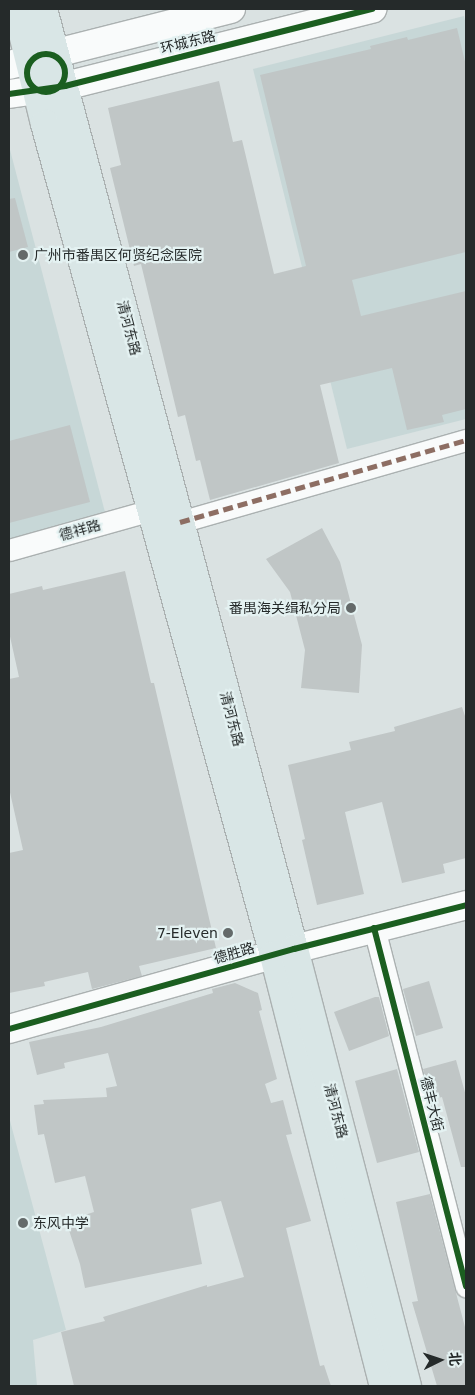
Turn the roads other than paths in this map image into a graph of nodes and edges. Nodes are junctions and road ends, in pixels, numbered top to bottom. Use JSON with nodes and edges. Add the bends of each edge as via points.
{"nodes":[{"id":1,"x":17,"y":9,"type":"edge"},
{"id":2,"x":43,"y":9,"type":"edge"},
{"id":3,"x":231,"y":9,"type":"edge"},
{"id":4,"x":372,"y":9,"type":"edge"},
{"id":5,"x":31,"y":59,"type":"edge"},
{"id":6,"x":64,"y":86,"type":"junction"},
{"id":7,"x":37,"y":90,"type":"junction"},
{"id":8,"x":9,"y":94,"type":"edge"},
{"id":9,"x":466,"y":440,"type":"edge"},
{"id":10,"x":151,"y":510,"type":"junction"},
{"id":11,"x":180,"y":522,"type":"junction"},
{"id":12,"x":9,"y":550,"type":"edge"},
{"id":13,"x":466,"y":905,"type":"edge"},
{"id":14,"x":374,"y":928,"type":"junction"},
{"id":15,"x":284,"y":952,"type":"junction"},
{"id":16,"x":9,"y":1029,"type":"edge"},
{"id":17,"x":466,"y":1286,"type":"edge"},
{"id":18,"x":384,"y":1386,"type":"edge"},
{"id":19,"x":407,"y":1386,"type":"edge"}],
"edges":[{"from":1,"to":5,"type":"main road"},
{"from":2,"to":5,"type":"main road"},
{"from":3,"to":5,"type":"street","name":"环城东路"},
{"from":4,"to":6,"type":"street","name":"环城东路"},
{"from":5,"to":6,"type":"main road","name":"清河东路"},
{"from":5,"to":7,"type":"main road","name":"清河东路"},
{"from":6,"to":7,"type":"street","name":"环城东路"},
{"from":6,"to":11,"type":"main road","name":"清河东路"},
{"from":7,"to":8,"type":"street","name":"环城东路"},
{"from":7,"to":10,"type":"main road","name":"清河东路"},
{"from":9,"to":11,"type":"street"},
{"from":10,"to":12,"type":"street","name":"德祥路"},
{"from":10,"to":15,"type":"main road","name":"清河东路"},
{"from":11,"to":15,"type":"main road","name":"清河东路"},
{"from":13,"to":14,"type":"street","name":"德胜路"},
{"from":14,"to":15,"type":"street","name":"德胜路"},
{"from":14,"to":17,"type":"street","name":"德丰大街"},
{"from":15,"to":16,"type":"street","name":"德胜路"},
{"from":15,"to":18,"type":"main road","name":"清河东路"},
{"from":15,"to":19,"type":"main road","name":"清河东路"}]}
